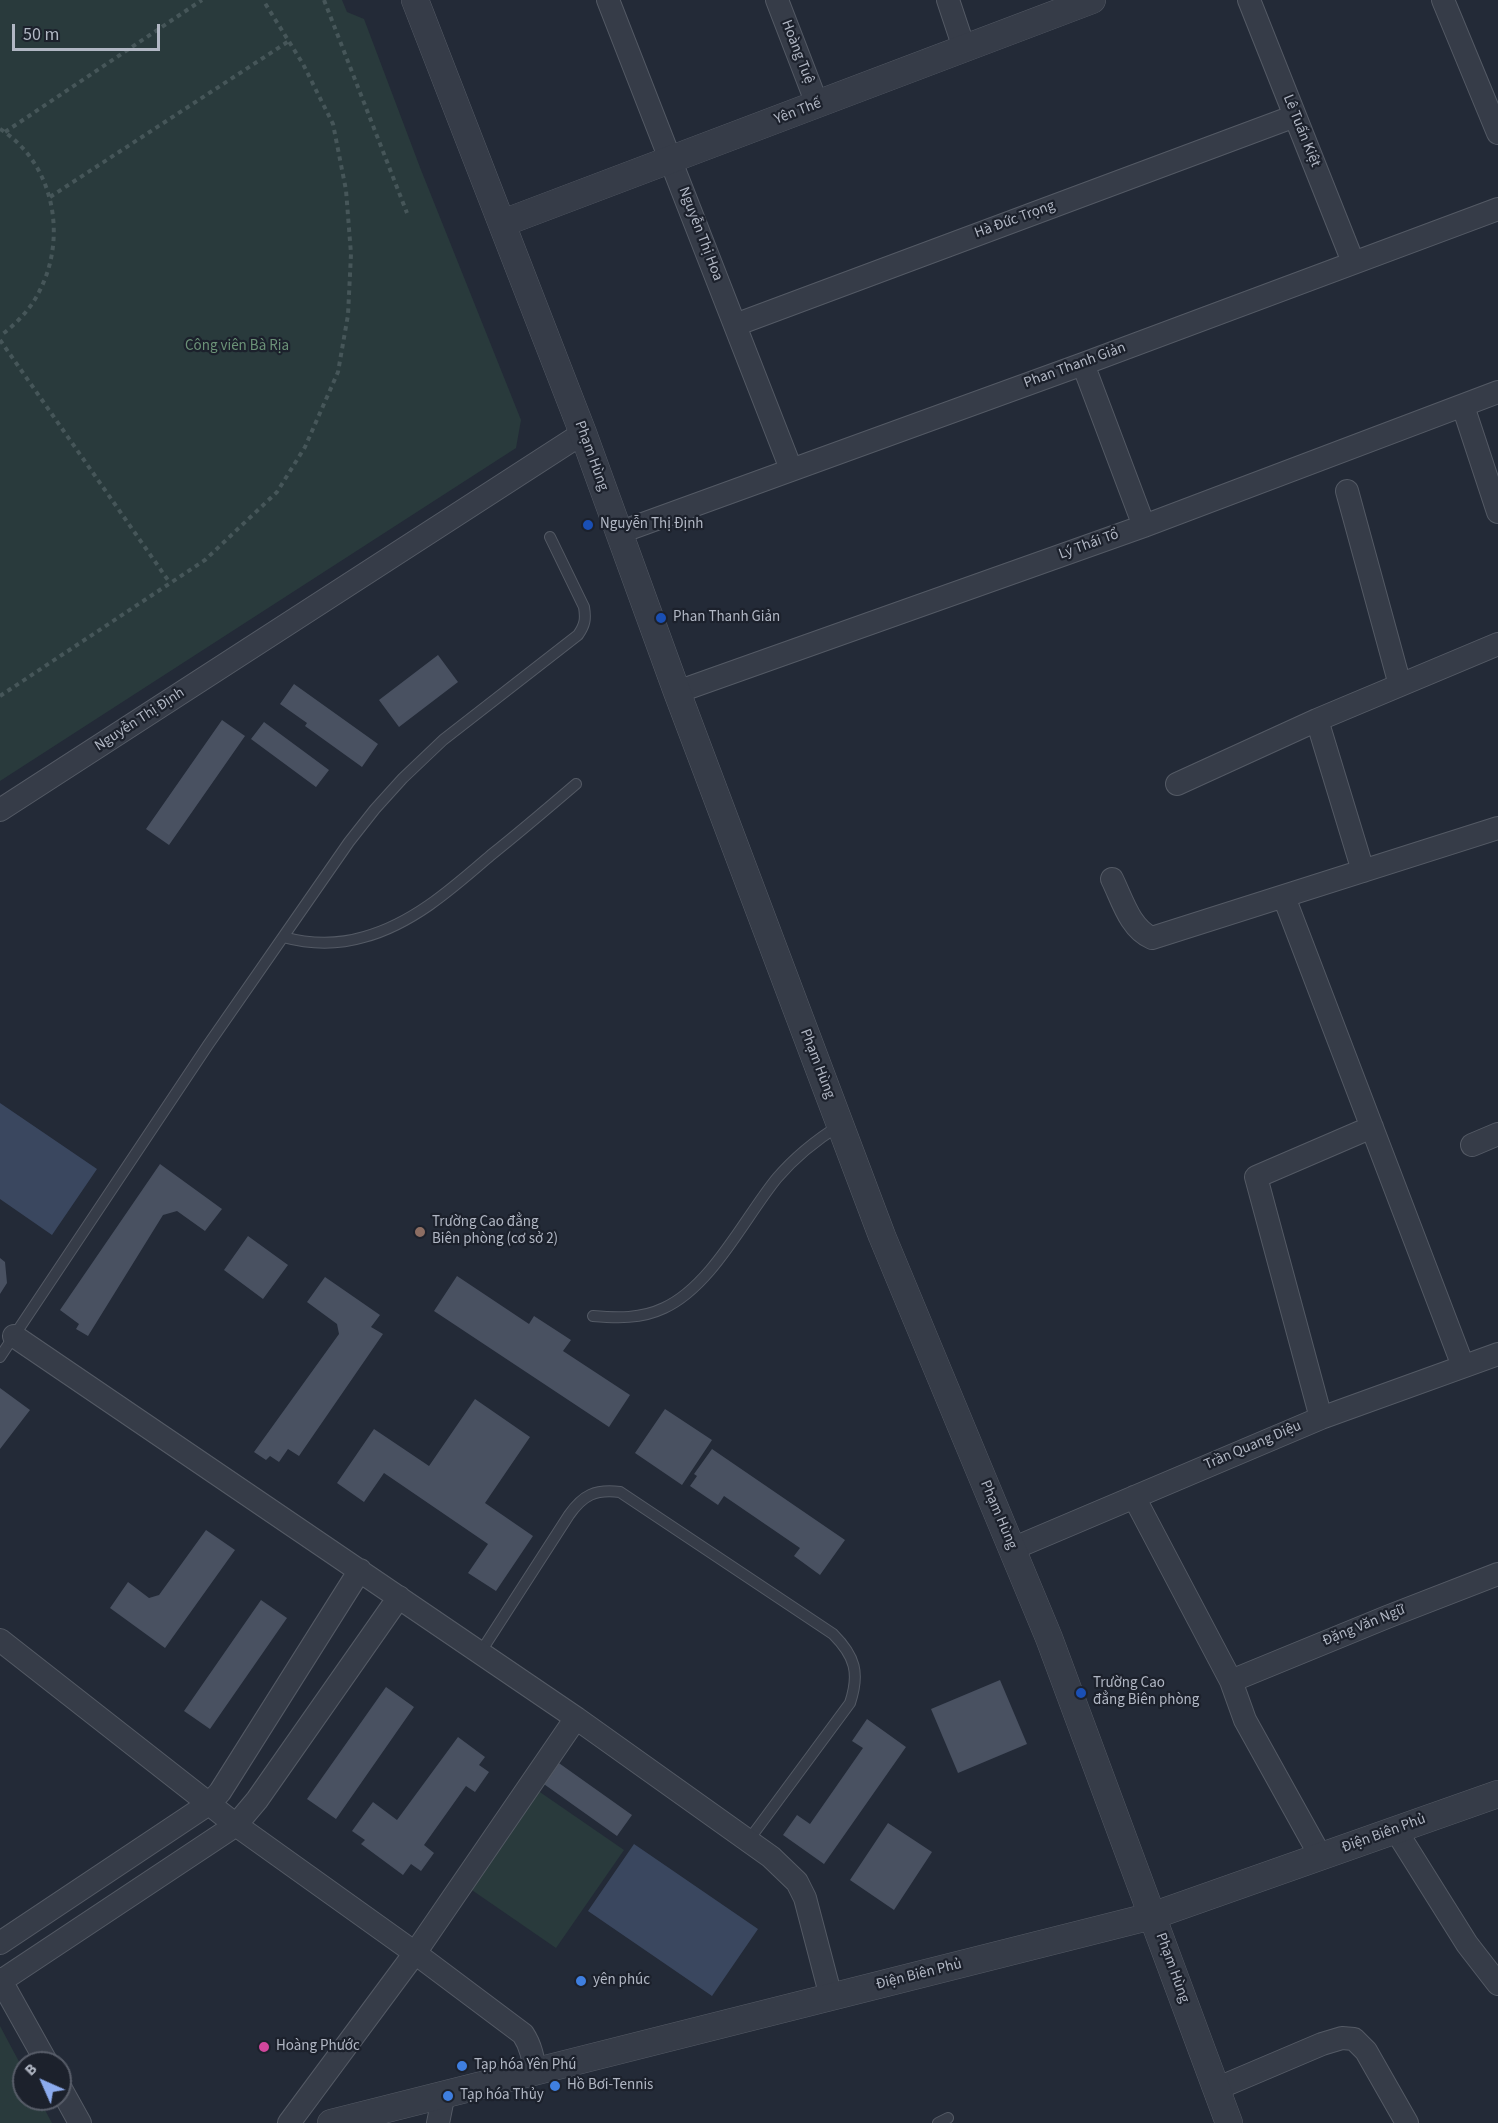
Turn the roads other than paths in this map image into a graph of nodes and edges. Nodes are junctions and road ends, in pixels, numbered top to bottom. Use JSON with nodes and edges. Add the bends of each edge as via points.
{"nodes":[{"id":1,"x":415,"y":0,"type":"edge"},
{"id":2,"x":608,"y":0,"type":"edge"},
{"id":3,"x":777,"y":0,"type":"edge"},
{"id":4,"x":948,"y":0,"type":"edge"},
{"id":5,"x":1092,"y":0,"type":"edge"},
{"id":6,"x":1249,"y":0,"type":"edge"},
{"id":7,"x":1443,"y":0,"type":"edge"},
{"id":8,"x":964,"y":48,"type":"junction"},
{"id":9,"x":817,"y":104,"type":"junction"},
{"id":10,"x":1295,"y":116,"type":"junction"},
{"id":11,"x":1498,"y":133,"type":"edge"},
{"id":12,"x":672,"y":159,"type":"junction"},
{"id":13,"x":1498,"y":209,"type":"edge"},
{"id":14,"x":503,"y":223,"type":"junction"},
{"id":15,"x":1353,"y":262,"type":"junction"},
{"id":16,"x":735,"y":325,"type":"junction"},
{"id":17,"x":1083,"y":364,"type":"junction"},
{"id":18,"x":1498,"y":392,"type":"edge"},
{"id":19,"x":1463,"y":406,"type":"junction"},
{"id":20,"x":583,"y":433,"type":"junction"},
{"id":21,"x":791,"y":469,"type":"junction"},
{"id":22,"x":1347,"y":491,"type":"dead end"},
{"id":23,"x":1498,"y":512,"type":"edge"},
{"id":24,"x":1144,"y":526,"type":"junction"},
{"id":25,"x":618,"y":532,"type":"junction"},
{"id":26,"x":550,"y":537,"type":"dead end"},
{"id":27,"x":1498,"y":644,"type":"edge"},
{"id":28,"x":1400,"y":685,"type":"junction"},
{"id":29,"x":677,"y":692,"type":"junction"},
{"id":30,"x":1317,"y":720,"type":"junction"},
{"id":31,"x":576,"y":784,"type":"dead end"},
{"id":32,"x":1177,"y":784,"type":"dead end"},
{"id":33,"x":0,"y":810,"type":"edge"},
{"id":34,"x":1498,"y":828,"type":"edge"},
{"id":35,"x":1363,"y":871,"type":"junction"},
{"id":36,"x":1112,"y":879,"type":"dead end"},
{"id":37,"x":1284,"y":897,"type":"junction"},
{"id":38,"x":283,"y":937,"type":"junction"},
{"id":39,"x":840,"y":1125,"type":"junction"},
{"id":40,"x":1372,"y":1127,"type":"junction"},
{"id":41,"x":1498,"y":1134,"type":"edge"},
{"id":42,"x":1472,"y":1145,"type":"dead end"},
{"id":43,"x":593,"y":1316,"type":"dead end"},
{"id":44,"x":14,"y":1336,"type":"junction"},
{"id":45,"x":1498,"y":1354,"type":"edge"},
{"id":46,"x":0,"y":1357,"type":"edge"},
{"id":47,"x":1463,"y":1366,"type":"junction"},
{"id":48,"x":1321,"y":1418,"type":"junction"},
{"id":49,"x":1134,"y":1497,"type":"junction"},
{"id":50,"x":1012,"y":1549,"type":"junction"},
{"id":51,"x":360,"y":1570,"type":"junction"},
{"id":52,"x":1498,"y":1574,"type":"edge"},
{"id":53,"x":399,"y":1597,"type":"junction"},
{"id":54,"x":0,"y":1640,"type":"edge"},
{"id":55,"x":480,"y":1653,"type":"junction"},
{"id":56,"x":1231,"y":1681,"type":"junction"},
{"id":57,"x":576,"y":1718,"type":"junction"},
{"id":58,"x":1498,"y":1794,"type":"edge"},
{"id":59,"x":210,"y":1803,"type":"junction"},
{"id":60,"x":236,"y":1824,"type":"junction"},
{"id":61,"x":1395,"y":1829,"type":"junction"},
{"id":62,"x":748,"y":1841,"type":"junction"},
{"id":63,"x":1321,"y":1857,"type":"junction"},
{"id":64,"x":1152,"y":1916,"type":"junction"},
{"id":65,"x":0,"y":1942,"type":"edge"},
{"id":66,"x":415,"y":1953,"type":"junction"},
{"id":67,"x":1,"y":1980,"type":"edge"},
{"id":68,"x":1498,"y":1984,"type":"edge"},
{"id":69,"x":831,"y":1997,"type":"junction"},
{"id":70,"x":40,"y":2051,"type":"edge"},
{"id":71,"x":535,"y":2072,"type":"junction"},
{"id":72,"x":1216,"y":2089,"type":"junction"},
{"id":73,"x":444,"y":2093,"type":"junction"},
{"id":74,"x":72,"y":2109,"type":"edge"},
{"id":75,"x":80,"y":2123,"type":"edge"},
{"id":76,"x":289,"y":2123,"type":"edge"},
{"id":77,"x":331,"y":2123,"type":"edge"},
{"id":78,"x":438,"y":2123,"type":"edge"},
{"id":79,"x":1230,"y":2123,"type":"edge"},
{"id":80,"x":1407,"y":2123,"type":"edge"}],
"edges":[{"from":1,"to":14,"type":"street","name":"Phạm Hùng"},
{"from":2,"to":12,"type":"street","name":"Nguyễn Thị Hoa"},
{"from":3,"to":9,"type":"street","name":"Hoàng Tuệ"},
{"from":4,"to":8,"type":"street"},
{"from":5,"to":8,"type":"street","name":"Yên Thế"},
{"from":6,"to":10,"type":"street","name":"Lê Tuấn Kiệt"},
{"from":7,"to":11,"type":"street"},
{"from":8,"to":9,"type":"street","name":"Yên Thế"},
{"from":9,"to":12,"type":"street","name":"Yên Thế"},
{"from":10,"to":15,"type":"street","name":"Lê Tuấn Kiệt"},
{"from":10,"to":16,"type":"street","name":"Hà Đức Trọng"},
{"from":12,"to":14,"type":"street","name":"Yên Thế"},
{"from":12,"to":16,"type":"street","name":"Nguyễn Thị Hoa"},
{"from":13,"to":15,"type":"street","name":"Phan Thanh Giản"},
{"from":14,"to":20,"type":"street","name":"Phạm Hùng"},
{"from":15,"to":17,"type":"street","name":"Phan Thanh Giản"},
{"from":16,"to":21,"type":"street","name":"Nguyễn Thị Hoa"},
{"from":17,"to":21,"type":"street","name":"Phan Thanh Giản"},
{"from":17,"to":24,"type":"street"},
{"from":18,"to":19,"type":"street","name":"Lý Thái Tổ"},
{"from":19,"to":23,"type":"street"},
{"from":19,"to":24,"type":"street","name":"Lý Thái Tổ"},
{"from":20,"to":25,"type":"street","name":"Phạm Hùng"},
{"from":20,"to":33,"type":"street","name":"Nguyễn Thị Định"},
{"from":21,"to":25,"type":"street","name":"Phan Thanh Giản"},
{"from":22,"to":28,"type":"street"},
{"from":24,"to":29,"type":"street","name":"Lý Thái Tổ"},
{"from":25,"to":29,"type":"street","name":"Phạm Hùng"},
{"from":26,"to":38,"type":"lane","via":[[584,607],[584,627],[443,740],[403,778],[349,842]]},
{"from":27,"to":28,"type":"street"},
{"from":28,"to":30,"type":"street"},
{"from":29,"to":39,"type":"street","name":"Phạm Hùng"},
{"from":30,"to":32,"type":"street"},
{"from":30,"to":35,"type":"street"},
{"from":31,"to":38,"type":"lane","via":[[471,873],[403,921],[347,941],[317,943]]},
{"from":34,"to":35,"type":"street"},
{"from":35,"to":37,"type":"street"},
{"from":36,"to":37,"type":"street","via":[[1136,927],[1152,938]]},
{"from":37,"to":40,"type":"street"},
{"from":38,"to":44,"type":"lane"},
{"from":39,"to":43,"type":"lane","via":[[817,1139],[777,1179],[737,1235],[683,1297],[643,1315]]},
{"from":39,"to":50,"type":"street","name":"Phạm Hùng"},
{"from":40,"to":47,"type":"street"},
{"from":40,"to":48,"type":"street","via":[[1256,1177]]},
{"from":41,"to":42,"type":"street"},
{"from":44,"to":46,"type":"lane"},
{"from":44,"to":51,"type":"street"},
{"from":45,"to":47,"type":"street","name":"Trần Quang Diệu"},
{"from":47,"to":48,"type":"street","name":"Trần Quang Diệu"},
{"from":48,"to":49,"type":"street","name":"Trần Quang Diệu"},
{"from":49,"to":50,"type":"street","name":"Trần Quang Diệu"},
{"from":49,"to":56,"type":"street"},
{"from":50,"to":64,"type":"street","name":"Phạm Hùng"},
{"from":51,"to":53,"type":"street"},
{"from":51,"to":59,"type":"street"},
{"from":52,"to":56,"type":"street","name":"Đặng Văn Ngữ"},
{"from":53,"to":55,"type":"street"},
{"from":53,"to":60,"type":"street","via":[[257,1800]]},
{"from":54,"to":59,"type":"street"},
{"from":55,"to":57,"type":"street"},
{"from":55,"to":62,"type":"lane","via":[[573,1509],[589,1495],[604,1490],[620,1492],[833,1634],[852,1658],[855,1689],[850,1703]]},
{"from":56,"to":63,"type":"street","via":[[1245,1720]]},
{"from":57,"to":62,"type":"street"},
{"from":57,"to":66,"type":"street"},
{"from":58,"to":61,"type":"street","name":"Điện Biên Phủ"},
{"from":59,"to":60,"type":"street"},
{"from":59,"to":65,"type":"street"},
{"from":60,"to":66,"type":"street"},
{"from":60,"to":67,"type":"street"},
{"from":61,"to":63,"type":"street","name":"Điện Biên Phủ"},
{"from":61,"to":68,"type":"street","via":[[1467,1944]]},
{"from":62,"to":69,"type":"street","via":[[797,1882],[805,1898]]},
{"from":63,"to":64,"type":"street","name":"Điện Biên Phủ"},
{"from":64,"to":69,"type":"street","name":"Điện Biên Phủ"},
{"from":64,"to":72,"type":"street","name":"Phạm Hùng"},
{"from":66,"to":71,"type":"street","via":[[523,2034],[532,2052]]},
{"from":66,"to":76,"type":"street"},
{"from":67,"to":70,"type":"street"},
{"from":69,"to":71,"type":"street","name":"Điện Biên Phủ"},
{"from":71,"to":73,"type":"street","name":"Điện Biên Phủ"},
{"from":72,"to":79,"type":"street","name":"Phạm Hùng"},
{"from":72,"to":80,"type":"street","via":[[1323,2044],[1354,2039],[1366,2051]]},
{"from":73,"to":77,"type":"street","name":"Điện Biên Phủ"},
{"from":73,"to":78,"type":"street"},
{"from":74,"to":75,"type":"street"}]}
